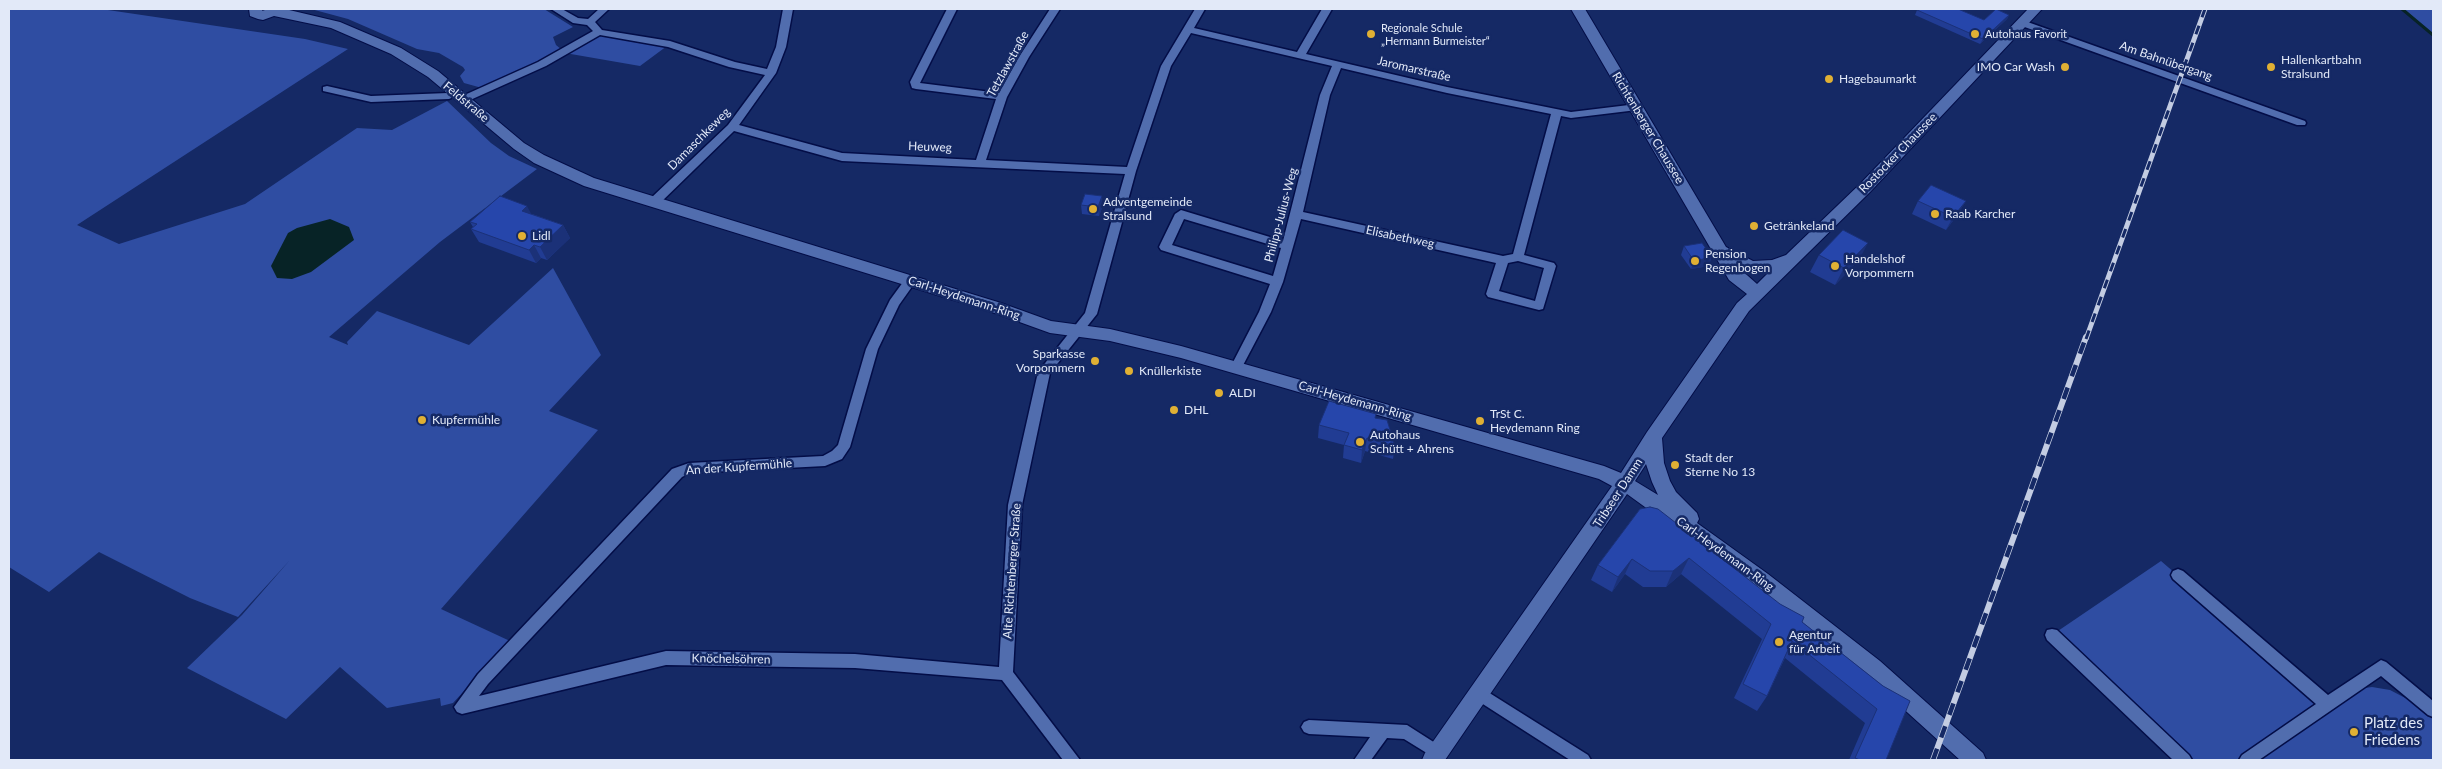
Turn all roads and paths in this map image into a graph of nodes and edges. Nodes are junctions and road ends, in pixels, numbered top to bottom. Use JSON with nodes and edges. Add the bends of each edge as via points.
{"nodes":[{"id":1,"x":256,"y":9,"type":"edge"},
{"id":2,"x":556,"y":9,"type":"edge"},
{"id":3,"x":604,"y":9,"type":"edge"},
{"id":4,"x":788,"y":9,"type":"edge"},
{"id":5,"x":952,"y":9,"type":"edge"},
{"id":6,"x":1055,"y":9,"type":"edge"},
{"id":7,"x":1200,"y":9,"type":"edge"},
{"id":8,"x":1326,"y":9,"type":"edge"},
{"id":9,"x":1578,"y":9,"type":"edge"},
{"id":10,"x":2036,"y":9,"type":"edge"},
{"id":11,"x":276,"y":10,"type":"edge"},
{"id":12,"x":590,"y":22,"type":"junction"},
{"id":13,"x":2022,"y":23,"type":"junction"},
{"id":14,"x":1187,"y":29,"type":"junction"},
{"id":15,"x":599,"y":32,"type":"junction"},
{"id":16,"x":1301,"y":54,"type":"junction"},
{"id":17,"x":1338,"y":64,"type":"junction"},
{"id":18,"x":771,"y":73,"type":"junction"},
{"id":19,"x":327,"y":89,"type":"dead end"},
{"id":20,"x":460,"y":96,"type":"junction"},
{"id":21,"x":1002,"y":97,"type":"junction"},
{"id":22,"x":1637,"y":107,"type":"junction"},
{"id":23,"x":1558,"y":112,"type":"junction"},
{"id":24,"x":2301,"y":123,"type":"dead end"},
{"id":25,"x":732,"y":127,"type":"junction"},
{"id":26,"x":980,"y":163,"type":"junction"},
{"id":27,"x":1131,"y":171,"type":"junction"},
{"id":28,"x":654,"y":201,"type":"junction"},
{"id":29,"x":1297,"y":214,"type":"junction"},
{"id":30,"x":1287,"y":246,"type":"junction"},
{"id":31,"x":1719,"y":247,"type":"junction"},
{"id":32,"x":1796,"y":256,"type":"junction"},
{"id":33,"x":1518,"y":257,"type":"junction"},
{"id":34,"x":1502,"y":260,"type":"junction"},
{"id":35,"x":910,"y":281,"type":"junction"},
{"id":36,"x":1277,"y":282,"type":"junction"},
{"id":37,"x":1757,"y":293,"type":"junction"},
{"id":38,"x":1080,"y":330,"type":"junction"},
{"id":39,"x":1236,"y":368,"type":"junction"},
{"id":40,"x":1654,"y":437,"type":"junction"},
{"id":41,"x":1625,"y":484,"type":"junction"},
{"id":42,"x":1697,"y":533,"type":"junction"},
{"id":43,"x":2178,"y":575,"type":"dead end"},
{"id":44,"x":2052,"y":634,"type":"dead end"},
{"id":45,"x":1006,"y":674,"type":"junction"},
{"id":46,"x":1480,"y":694,"type":"junction"},
{"id":47,"x":2327,"y":704,"type":"junction"},
{"id":48,"x":462,"y":707,"type":"joint"},
{"id":49,"x":2433,"y":710,"type":"edge"},
{"id":50,"x":1309,"y":727,"type":"dead end"},
{"id":51,"x":1384,"y":730,"type":"junction"},
{"id":52,"x":1435,"y":756,"type":"edge"},
{"id":53,"x":1072,"y":760,"type":"edge"},
{"id":54,"x":1362,"y":760,"type":"edge"},
{"id":55,"x":1583,"y":760,"type":"edge"},
{"id":56,"x":1975,"y":760,"type":"edge"},
{"id":57,"x":2184,"y":760,"type":"edge"},
{"id":58,"x":2247,"y":760,"type":"edge"}],
"edges":[{"from":1,"to":11,"type":"main road","name":"Feldstraße","via":[[255,13],[260,16]]},
{"from":2,"to":12,"type":"street","via":[[569,18]]},
{"from":3,"to":12,"type":"street"},
{"from":4,"to":18,"type":"street","name":"Damaschkeweg"},
{"from":5,"to":21,"type":"street","via":[[915,82],[916,86]]},
{"from":6,"to":21,"type":"street","name":"Tetzlawstraße"},
{"from":7,"to":14,"type":"street","name":"Alte Richtenberger Straße"},
{"from":8,"to":16,"type":"street"},
{"from":9,"to":22,"type":"main road","name":"Richtenberger Chaussee"},
{"from":10,"to":13,"type":"main road","name":"Rostocker Chaussee"},
{"from":11,"to":20,"type":"main road","name":"Feldstraße","via":[[364,36],[414,62]]},
{"from":12,"to":15,"type":"street"},
{"from":13,"to":24,"type":"street","name":"Am Bahnübergang"},
{"from":13,"to":32,"type":"main road","name":"Rostocker Chaussee"},
{"from":14,"to":16,"type":"street","name":"Jaromarstraße"},
{"from":14,"to":27,"type":"street","name":"Alte Richtenberger Straße","via":[[1166,66]]},
{"from":15,"to":18,"type":"street","via":[[670,44],[733,65]]},
{"from":15,"to":20,"type":"street","via":[[542,64]]},
{"from":16,"to":17,"type":"street","name":"Jaromarstraße"},
{"from":17,"to":23,"type":"street","name":"Jaromarstraße"},
{"from":17,"to":29,"type":"street","name":"Philipp-Julius-Weg","via":[[1325,95]]},
{"from":18,"to":25,"type":"street","name":"Damaschkeweg"},
{"from":19,"to":20,"type":"street","via":[[372,99]]},
{"from":20,"to":28,"type":"main road","name":"Feldstraße","via":[[539,159],[589,182]]},
{"from":21,"to":26,"type":"street","name":"Tetzlawstraße"},
{"from":22,"to":23,"type":"street","name":"Jaromarstraße","via":[[1571,115]]},
{"from":22,"to":31,"type":"main road","name":"Richtenberger Chaussee"},
{"from":23,"to":33,"type":"street"},
{"from":25,"to":26,"type":"street","name":"Heuweg","via":[[842,157]]},
{"from":25,"to":28,"type":"street","name":"Damaschkeweg"},
{"from":26,"to":27,"type":"street","name":"Heuweg"},
{"from":27,"to":38,"type":"street","name":"Alte Richtenberger Straße","via":[[1090,314]]},
{"from":28,"to":35,"type":"main road","name":"Carl-Heydemann-Ring"},
{"from":29,"to":30,"type":"street","name":"Philipp-Julius-Weg"},
{"from":29,"to":34,"type":"street","name":"Elisabethweg"},
{"from":30,"to":36,"type":"street","name":"Philipp-Julius-Weg"},
{"from":30,"to":36,"type":"street","via":[[1181,214],[1165,247]]},
{"from":31,"to":32,"type":"main road","name":"Richtenberger Chaussee","via":[[1735,260],[1753,267],[1774,266]]},
{"from":31,"to":37,"type":"main road","name":"Richtenberger Chaussee","via":[[1735,276]]},
{"from":32,"to":37,"type":"main road","name":"Rostocker Chaussee"},
{"from":33,"to":34,"type":"street","name":"Elisabethweg"},
{"from":33,"to":34,"type":"street","name":"Elisabethweg","via":[[1550,266],[1539,306],[1492,294]]},
{"from":35,"to":38,"type":"main road","name":"Carl-Heydemann-Ring","via":[[1050,327]]},
{"from":35,"to":48,"type":"street","name":"An der Kupfermühle","via":[[894,303],[872,349],[844,447],[838,455],[825,461],[689,468],[677,473],[483,679]]},
{"from":36,"to":39,"type":"street","name":"Philipp-Julius-Weg"},
{"from":37,"to":40,"type":"main road","name":"Tribseer Damm","via":[[1727,330]]},
{"from":38,"to":39,"type":"main road","name":"Carl-Heydemann-Ring"},
{"from":38,"to":45,"type":"street","name":"Alte Richtenberger Straße","via":[[1044,372],[1016,500]]},
{"from":39,"to":41,"type":"main road","name":"Carl-Heydemann-Ring","via":[[1595,470]]},
{"from":40,"to":41,"type":"main road","name":"Tribseer Damm"},
{"from":40,"to":42,"type":"main road","via":[[1655,464],[1661,482]]},
{"from":41,"to":42,"type":"main road","name":"Carl-Heydemann-Ring"},
{"from":41,"to":46,"type":"main road","name":"Tribseer Damm"},
{"from":42,"to":56,"type":"main road","name":"Carl-Heydemann-Ring","via":[[1872,668]]},
{"from":43,"to":47,"type":"street"},
{"from":44,"to":57,"type":"street"},
{"from":45,"to":48,"type":"street","name":"Knöchelsöhren","via":[[855,661],[666,658]]},
{"from":45,"to":53,"type":"street"},
{"from":46,"to":52,"type":"main road","name":"Tribseer Damm"},
{"from":46,"to":55,"type":"street"},
{"from":47,"to":49,"type":"street","via":[[2381,667]]},
{"from":47,"to":58,"type":"street"},
{"from":50,"to":51,"type":"street","name":"Tribseer Damm"},
{"from":51,"to":52,"type":"street","name":"Tribseer Damm","via":[[1407,732]]},
{"from":51,"to":54,"type":"street"}]}
